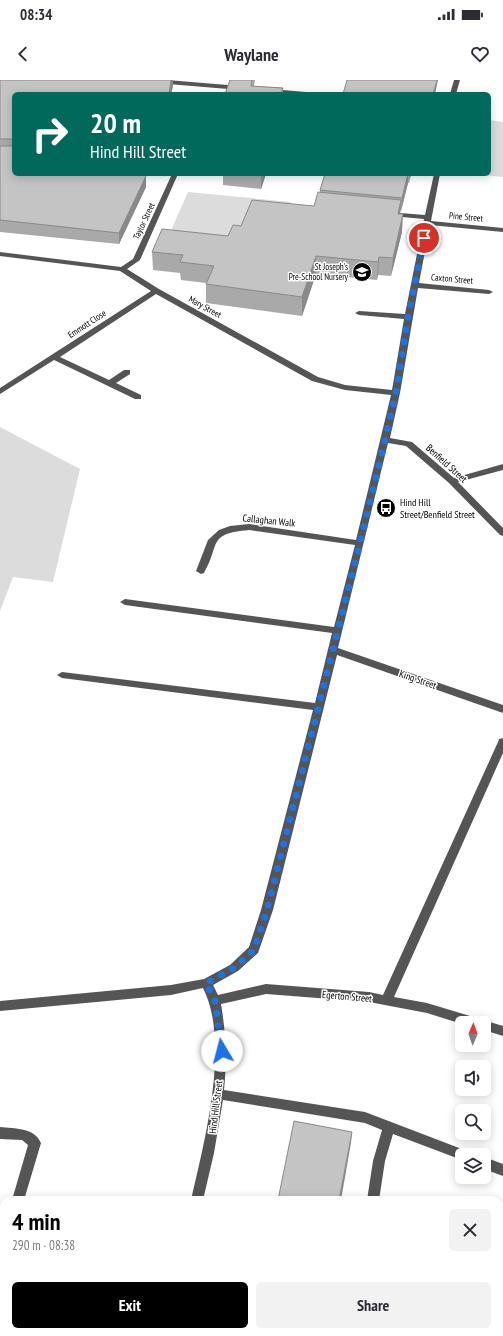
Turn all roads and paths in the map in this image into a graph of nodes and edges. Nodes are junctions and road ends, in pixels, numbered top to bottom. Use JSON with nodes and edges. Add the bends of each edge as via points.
{"nodes":[{"id":1,"x":144,"y":80,"type":"edge"},
{"id":2,"x":456,"y":80,"type":"edge"},
{"id":3,"x":197,"y":85,"type":"edge"},
{"id":4,"x":244,"y":89,"type":"edge"},
{"id":5,"x":259,"y":90,"type":"edge"},
{"id":6,"x":282,"y":92,"type":"edge"},
{"id":7,"x":454,"y":92,"type":"edge"},
{"id":8,"x":174,"y":176,"type":"edge"},
{"id":9,"x":437,"y":176,"type":"edge"},
{"id":10,"x":380,"y":213,"type":"edge"},
{"id":11,"x":428,"y":220,"type":"junction"},
{"id":12,"x":503,"y":230,"type":"edge"},
{"id":13,"x":0,"y":254,"type":"edge"},
{"id":14,"x":122,"y":269,"type":"junction"},
{"id":15,"x":414,"y":285,"type":"junction"},
{"id":16,"x":156,"y":291,"type":"junction"},
{"id":17,"x":489,"y":292,"type":"dead end"},
{"id":18,"x":358,"y":313,"type":"dead end"},
{"id":19,"x":408,"y":317,"type":"junction"},
{"id":20,"x":54,"y":356,"type":"junction"},
{"id":21,"x":127,"y":372,"type":"dead end"},
{"id":22,"x":110,"y":384,"type":"junction"},
{"id":23,"x":0,"y":392,"type":"edge"},
{"id":24,"x":396,"y":393,"type":"junction"},
{"id":25,"x":138,"y":397,"type":"dead end"},
{"id":26,"x":385,"y":440,"type":"junction"},
{"id":27,"x":503,"y":466,"type":"edge"},
{"id":28,"x":452,"y":481,"type":"junction"},
{"id":29,"x":503,"y":533,"type":"edge"},
{"id":30,"x":360,"y":543,"type":"junction"},
{"id":31,"x":201,"y":571,"type":"dead end"},
{"id":32,"x":125,"y":602,"type":"dead end"},
{"id":33,"x":338,"y":630,"type":"junction"},
{"id":34,"x":334,"y":650,"type":"junction"},
{"id":35,"x":62,"y":675,"type":"dead end"},
{"id":36,"x":319,"y":707,"type":"junction"},
{"id":37,"x":503,"y":709,"type":"edge"},
{"id":38,"x":503,"y":742,"type":"edge"},
{"id":39,"x":206,"y":983,"type":"junction"},
{"id":40,"x":387,"y":1000,"type":"junction"},
{"id":41,"x":215,"y":1001,"type":"junction"},
{"id":42,"x":0,"y":1006,"type":"edge"},
{"id":43,"x":455,"y":1016,"type":"edge"},
{"id":44,"x":491,"y":1027,"type":"edge"},
{"id":45,"x":503,"y":1031,"type":"edge"},
{"id":46,"x":217,"y":1094,"type":"junction"},
{"id":47,"x":389,"y":1127,"type":"junction"},
{"id":48,"x":0,"y":1133,"type":"edge"},
{"id":49,"x":455,"y":1152,"type":"edge"},
{"id":50,"x":491,"y":1166,"type":"edge"},
{"id":51,"x":503,"y":1170,"type":"edge"},
{"id":52,"x":19,"y":1196,"type":"edge"},
{"id":53,"x":198,"y":1196,"type":"edge"},
{"id":54,"x":373,"y":1196,"type":"edge"}],
"edges":[{"from":1,"to":3,"type":"street"},
{"from":2,"to":7,"type":"street"},
{"from":3,"to":4,"type":"street"},
{"from":5,"to":6,"type":"street"},
{"from":8,"to":14,"type":"street","name":"Taylor Street","via":[[136,260]]},
{"from":9,"to":11,"type":"street"},
{"from":10,"to":11,"type":"street","name":"Pine Street"},
{"from":11,"to":12,"type":"street","name":"Pine Street"},
{"from":11,"to":15,"type":"street"},
{"from":13,"to":14,"type":"street","name":"Mary Street"},
{"from":14,"to":16,"type":"street","name":"Mary Street"},
{"from":15,"to":17,"type":"street","name":"Caxton Street"},
{"from":15,"to":19,"type":"street"},
{"from":16,"to":20,"type":"street","name":"Emmott Close"},
{"from":16,"to":24,"type":"street","name":"Mary Street","via":[[320,382],[344,388]]},
{"from":18,"to":19,"type":"street"},
{"from":19,"to":24,"type":"street"},
{"from":20,"to":22,"type":"street"},
{"from":20,"to":23,"type":"street","name":"Emmott Close"},
{"from":21,"to":22,"type":"street"},
{"from":22,"to":25,"type":"street"},
{"from":24,"to":26,"type":"street"},
{"from":26,"to":28,"type":"street","name":"Benfield Street","via":[[409,444]]},
{"from":26,"to":30,"type":"street"},
{"from":27,"to":28,"type":"street"},
{"from":28,"to":29,"type":"street","name":"Benfield Street"},
{"from":30,"to":31,"type":"street","name":"Callaghan Walk","via":[[249,527],[230,529],[222,532],[211,542]]},
{"from":30,"to":33,"type":"street"},
{"from":32,"to":33,"type":"street"},
{"from":33,"to":34,"type":"street"},
{"from":34,"to":36,"type":"street"},
{"from":34,"to":37,"type":"street","name":"King Street"},
{"from":35,"to":36,"type":"street"},
{"from":36,"to":39,"type":"street","via":[[267,910],[254,950],[234,968]]},
{"from":38,"to":40,"type":"street"},
{"from":39,"to":41,"type":"street","name":"Hind Hill Street"},
{"from":39,"to":42,"type":"street","via":[[171,990]]},
{"from":40,"to":41,"type":"street","name":"Egerton Street","via":[[266,989]]},
{"from":40,"to":43,"type":"street","name":"Egerton Street"},
{"from":41,"to":46,"type":"street","name":"Hind Hill Street","via":[[222,1051]]},
{"from":44,"to":45,"type":"street"},
{"from":46,"to":47,"type":"street","via":[[365,1118]]},
{"from":46,"to":53,"type":"street","name":"Hind Hill Street","via":[[211,1143]]},
{"from":47,"to":49,"type":"street"},
{"from":47,"to":54,"type":"street"},
{"from":48,"to":52,"type":"street","via":[[25,1135],[35,1143]]},
{"from":50,"to":51,"type":"street"}]}
